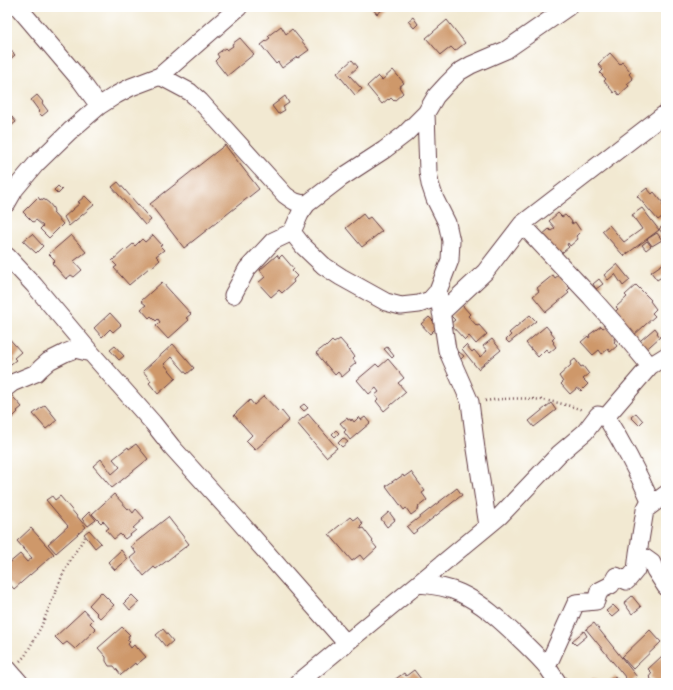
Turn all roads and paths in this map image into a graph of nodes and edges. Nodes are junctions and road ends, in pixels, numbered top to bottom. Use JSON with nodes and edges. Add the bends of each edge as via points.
{"nodes":[{"id":1,"x":18,"y":7,"type":"edge"},
{"id":2,"x":239,"y":7,"type":"edge"},
{"id":3,"x":568,"y":7,"type":"edge"},
{"id":4,"x":160,"y":76,"type":"junction"},
{"id":5,"x":99,"y":106,"type":"junction"},
{"id":6,"x":426,"y":113,"type":"junction"},
{"id":7,"x":666,"y":113,"type":"edge"},
{"id":8,"x":7,"y":203,"type":"edge"},
{"id":9,"x":307,"y":204,"type":"junction"},
{"id":10,"x":522,"y":224,"type":"junction"},
{"id":11,"x":292,"y":232,"type":"junction"},
{"id":12,"x":7,"y":256,"type":"edge"},
{"id":13,"x":438,"y":291,"type":"junction"},
{"id":14,"x":233,"y":296,"type":"dead end"},
{"id":15,"x":442,"y":314,"type":"junction"},
{"id":16,"x":91,"y":353,"type":"junction"},
{"id":17,"x":666,"y":356,"type":"edge"},
{"id":18,"x":650,"y":366,"type":"junction"},
{"id":19,"x":7,"y":387,"type":"edge"},
{"id":20,"x":470,"y":402,"type":"junction"},
{"id":21,"x":602,"y":416,"type":"junction"},
{"id":22,"x":666,"y":494,"type":"edge"},
{"id":23,"x":645,"y":510,"type":"junction"},
{"id":24,"x":488,"y":526,"type":"junction"},
{"id":25,"x":85,"y":537,"type":"dead end"},
{"id":26,"x":638,"y":553,"type":"junction"},
{"id":27,"x":418,"y":584,"type":"junction"},
{"id":28,"x":666,"y":587,"type":"edge"},
{"id":29,"x":346,"y":643,"type":"junction"},
{"id":30,"x":547,"y":667,"type":"junction"},
{"id":31,"x":13,"y":677,"type":"edge"},
{"id":32,"x":298,"y":683,"type":"edge"},
{"id":33,"x":558,"y":683,"type":"edge"}],
"edges":[{"from":1,"to":5,"type":"street"},
{"from":2,"to":4,"type":"street"},
{"from":3,"to":6,"type":"street","via":[[506,50],[459,72],[436,96]]},
{"from":4,"to":5,"type":"street","via":[[131,87]]},
{"from":4,"to":9,"type":"street","via":[[190,92],[200,101],[285,195],[295,202]]},
{"from":5,"to":8,"type":"street","via":[[36,164]]},
{"from":6,"to":9,"type":"street","via":[[405,134]]},
{"from":6,"to":13,"type":"street","via":[[430,184],[450,232],[450,260]]},
{"from":7,"to":10,"type":"street"},
{"from":9,"to":11,"type":"street"},
{"from":10,"to":15,"type":"street","via":[[485,272]]},
{"from":10,"to":18,"type":"street"},
{"from":11,"to":13,"type":"street","via":[[324,266],[386,302],[401,306],[419,304],[430,300]]},
{"from":11,"to":14,"type":"street","via":[[273,241],[247,269]]},
{"from":12,"to":16,"type":"street"},
{"from":13,"to":15,"type":"street"},
{"from":15,"to":20,"type":"street","via":[[447,350]]},
{"from":16,"to":19,"type":"street","via":[[75,349],[65,353],[36,373]]},
{"from":16,"to":29,"type":"street"},
{"from":17,"to":18,"type":"street"},
{"from":18,"to":21,"type":"street"},
{"from":20,"to":21,"type":"path","via":[[512,398],[550,400]]},
{"from":20,"to":24,"type":"street"},
{"from":21,"to":23,"type":"street","via":[[623,445],[641,479],[650,500]]},
{"from":21,"to":24,"type":"street","via":[[559,454]]},
{"from":22,"to":23,"type":"street"},
{"from":23,"to":26,"type":"street"},
{"from":24,"to":27,"type":"street"},
{"from":25,"to":31,"type":"path","via":[[70,560],[41,627]]},
{"from":26,"to":28,"type":"street","via":[[652,563]]},
{"from":26,"to":30,"type":"street","via":[[636,570],[626,582],[616,576],[611,585],[599,591],[596,601],[576,603]]},
{"from":27,"to":29,"type":"street"},
{"from":27,"to":30,"type":"street","via":[[434,585],[470,598],[500,620]]},
{"from":29,"to":32,"type":"street"},
{"from":30,"to":33,"type":"street"}]}
